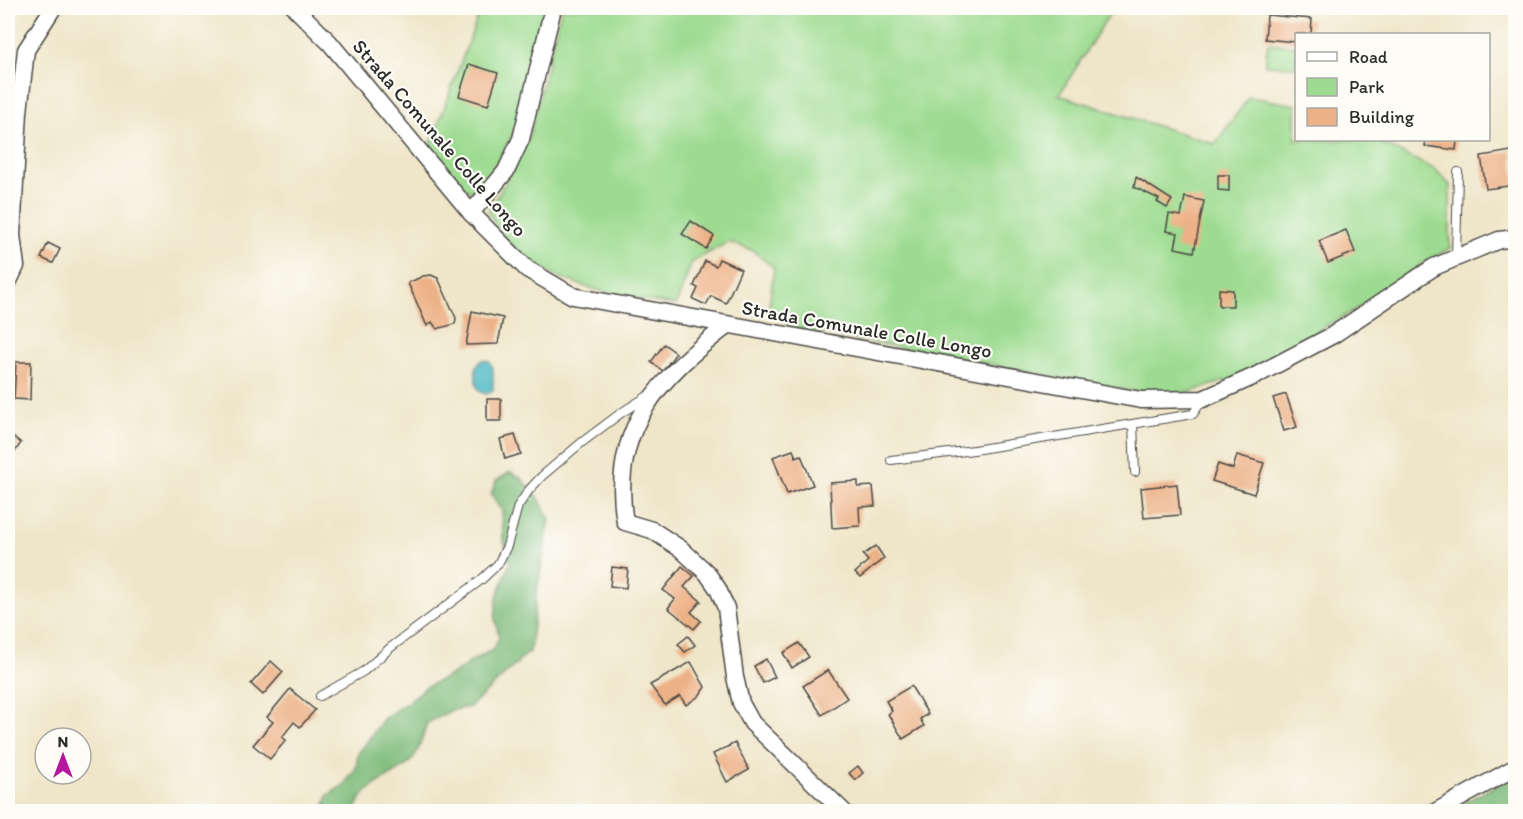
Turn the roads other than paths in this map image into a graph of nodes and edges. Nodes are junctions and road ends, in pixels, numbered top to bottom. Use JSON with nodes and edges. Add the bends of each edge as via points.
{"nodes":[{"id":1,"x":53,"y":8,"type":"edge"},
{"id":2,"x":295,"y":8,"type":"edge"},
{"id":3,"x":553,"y":8,"type":"edge"},
{"id":4,"x":1458,"y":172,"type":"dead end"},
{"id":5,"x":471,"y":213,"type":"junction"},
{"id":6,"x":1515,"y":238,"type":"edge"},
{"id":7,"x":1456,"y":258,"type":"junction"},
{"id":8,"x":8,"y":283,"type":"edge"},
{"id":9,"x":728,"y":325,"type":"junction"},
{"id":10,"x":655,"y":394,"type":"junction"},
{"id":11,"x":1203,"y":399,"type":"junction"},
{"id":12,"x":1133,"y":424,"type":"junction"},
{"id":13,"x":891,"y":460,"type":"dead end"},
{"id":14,"x":1135,"y":472,"type":"dead end"},
{"id":15,"x":320,"y":696,"type":"dead end"},
{"id":16,"x":1515,"y":767,"type":"edge"},
{"id":17,"x":843,"y":812,"type":"edge"},
{"id":18,"x":1435,"y":812,"type":"edge"}],
"edges":[{"from":1,"to":8,"type":"street","via":[[26,50],[12,235],[16,266]]},
{"from":2,"to":5,"type":"street","name":"Strada Comunale Colle Longo","via":[[330,43]]},
{"from":3,"to":5,"type":"street","via":[[521,139],[506,171]]},
{"from":4,"to":7,"type":"lane"},
{"from":5,"to":9,"type":"street","name":"Strada Comunale Colle Longo","via":[[527,269],[573,296]]},
{"from":6,"to":7,"type":"street","name":"Strada Comunale Colle Longo","via":[[1499,240]]},
{"from":7,"to":11,"type":"street","name":"Strada Comunale Colle Longo","via":[[1434,267],[1333,335]]},
{"from":9,"to":10,"type":"street","via":[[667,377]]},
{"from":9,"to":11,"type":"street","name":"Strada Comunale Colle Longo","via":[[1141,400]]},
{"from":10,"to":15,"type":"lane","via":[[647,395],[621,413],[542,476],[518,506],[498,564],[481,580],[364,671]]},
{"from":10,"to":17,"type":"street","via":[[634,426],[624,458],[621,498],[625,522],[652,530],[707,573],[726,608],[735,677],[741,703],[752,723]]},
{"from":11,"to":12,"type":"lane","via":[[1193,414]]},
{"from":12,"to":13,"type":"lane"},
{"from":12,"to":14,"type":"lane"},
{"from":16,"to":18,"type":"street"}]}
